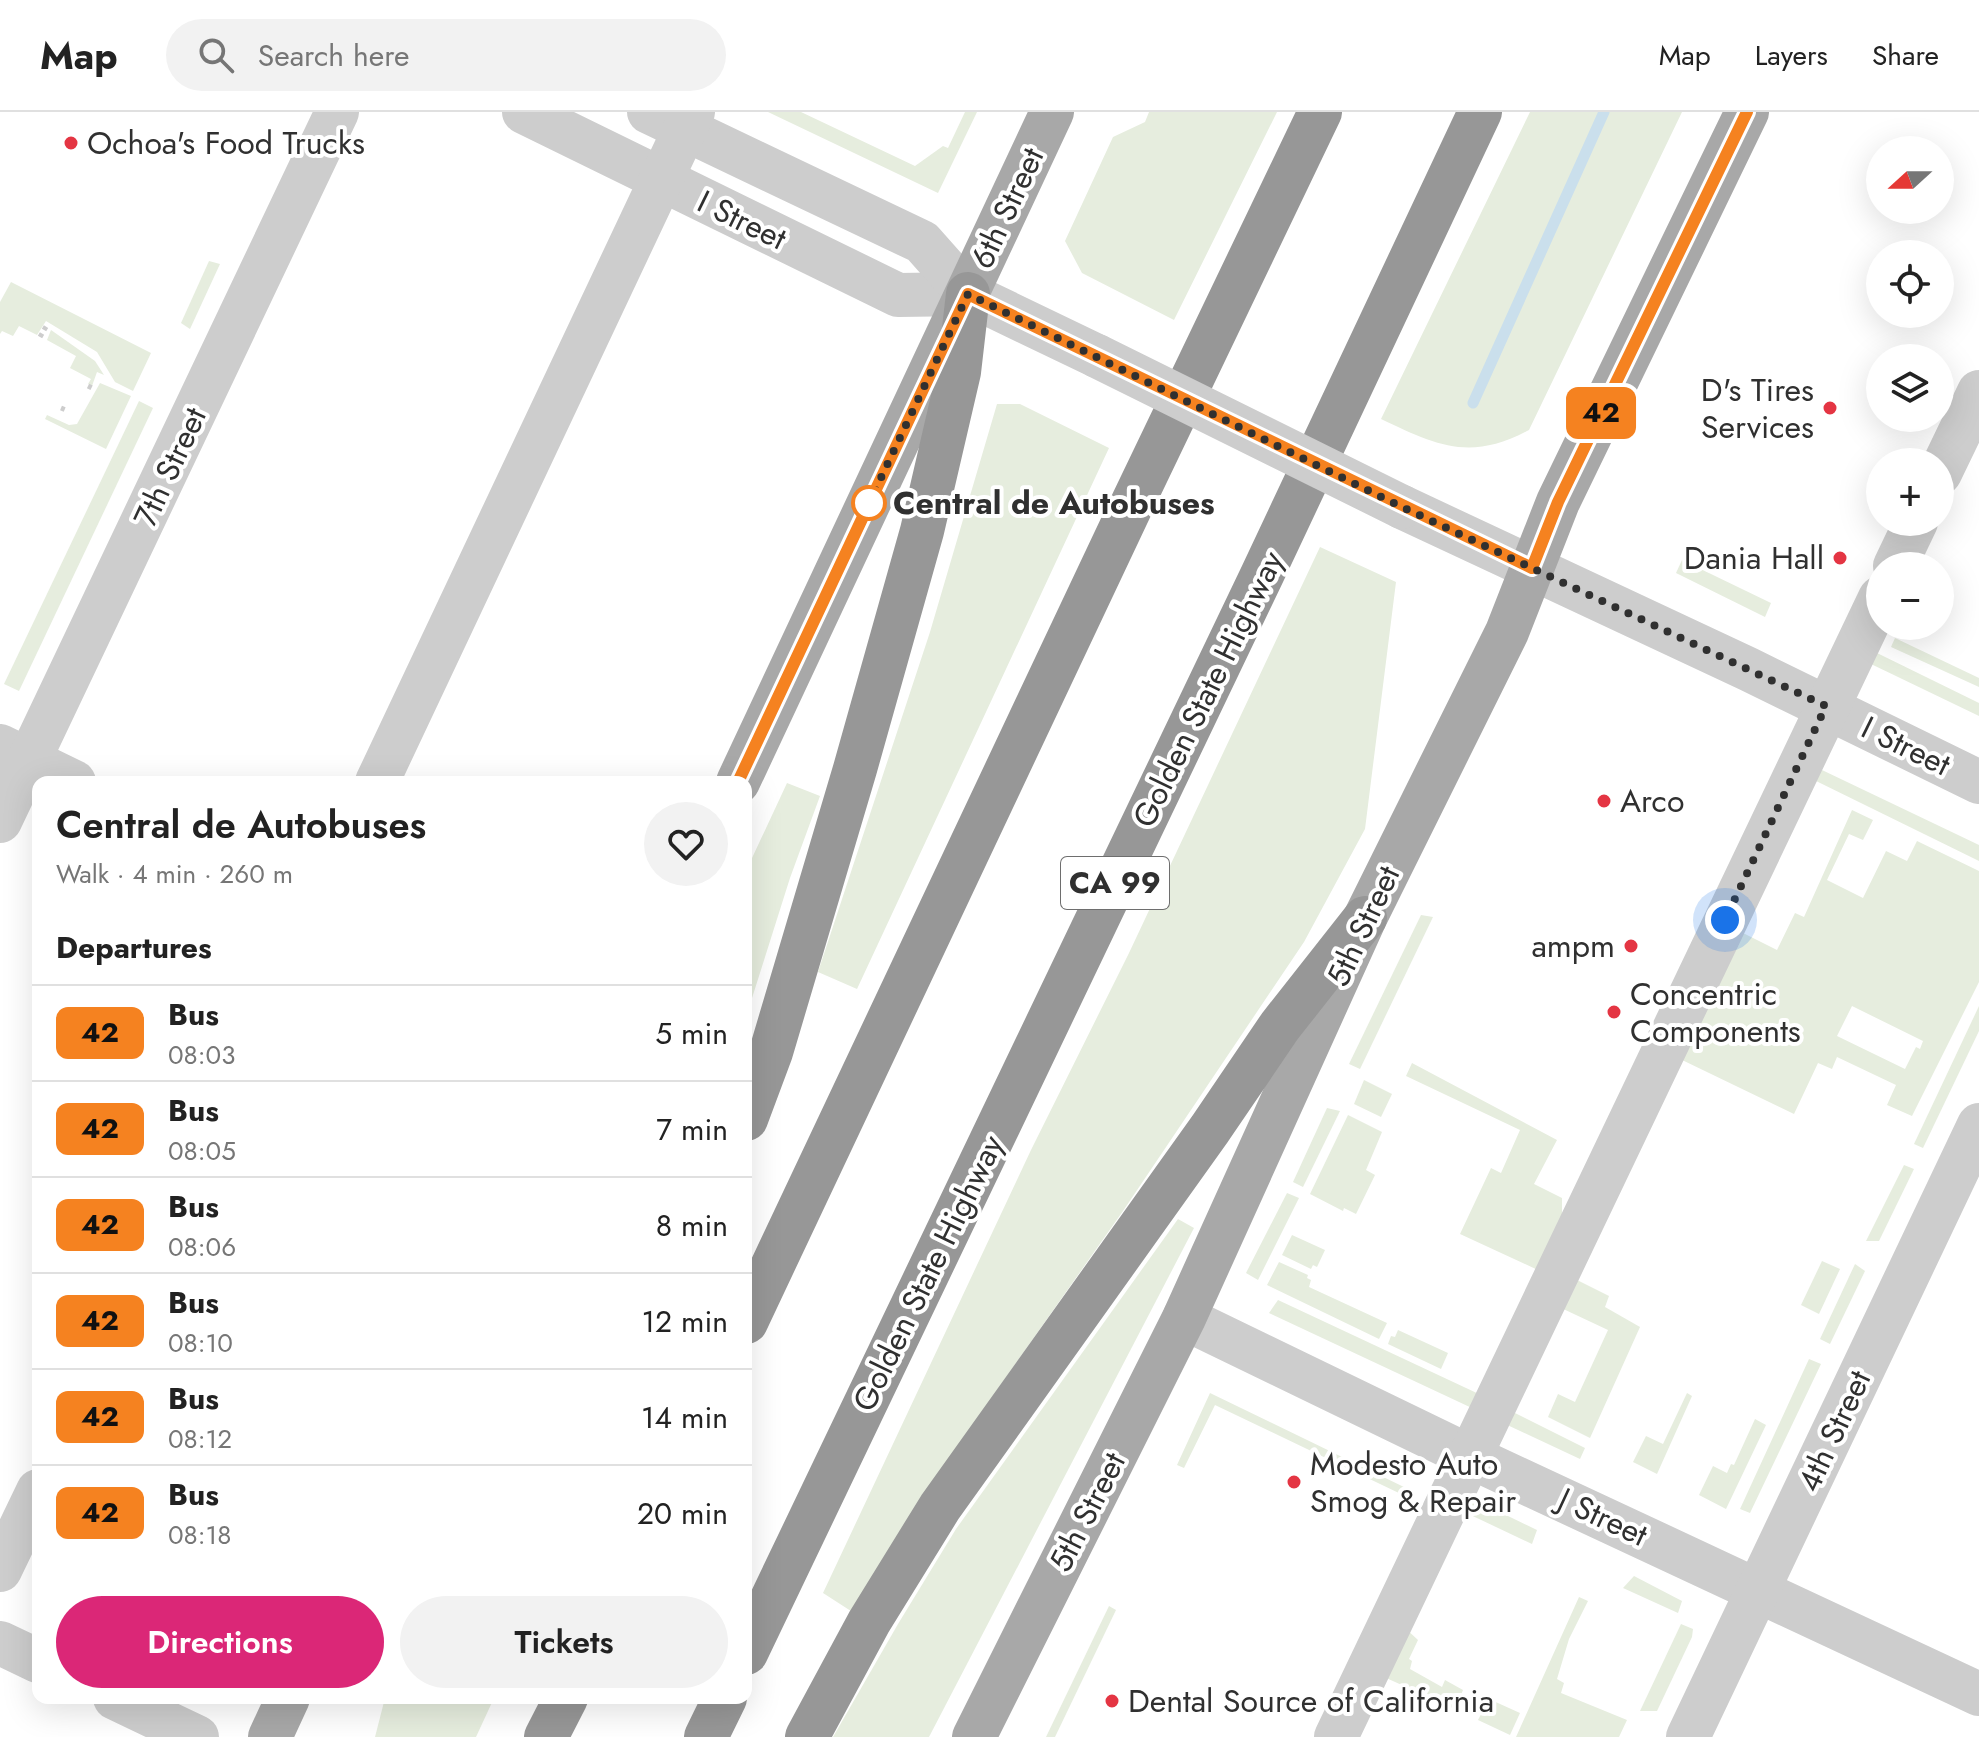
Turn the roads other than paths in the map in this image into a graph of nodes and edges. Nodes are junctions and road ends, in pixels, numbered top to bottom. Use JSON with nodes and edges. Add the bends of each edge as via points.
{"nodes":[{"id":1,"x":337,"y":112,"type":"edge"},
{"id":2,"x":524,"y":112,"type":"edge"},
{"id":3,"x":1052,"y":112,"type":"edge"},
{"id":4,"x":1320,"y":112,"type":"edge"},
{"id":5,"x":1480,"y":112,"type":"edge"},
{"id":6,"x":1747,"y":112,"type":"edge"},
{"id":7,"x":676,"y":117,"type":"edge"},
{"id":8,"x":661,"y":181,"type":"junction"},
{"id":9,"x":968,"y":294,"type":"junction"},
{"id":10,"x":1979,"y":392,"type":"edge"},
{"id":11,"x":1952,"y":448,"type":"edge"},
{"id":12,"x":1532,"y":568,"type":"junction"},
{"id":13,"x":1866,"y":626,"type":"edge"},
{"id":14,"x":1826,"y":706,"type":"junction"},
{"id":15,"x":15,"y":754,"type":"edge"},
{"id":16,"x":61,"y":776,"type":"edge"},
{"id":17,"x":380,"y":776,"type":"edge"},
{"id":18,"x":741,"y":776,"type":"edge"},
{"id":19,"x":1979,"y":782,"type":"edge"},
{"id":20,"x":0,"y":821,"type":"edge"},
{"id":21,"x":1365,"y":918,"type":"junction"},
{"id":22,"x":752,"y":1103,"type":"edge"},
{"id":23,"x":1979,"y":1125,"type":"edge"},
{"id":24,"x":752,"y":1309,"type":"edge"},
{"id":25,"x":1184,"y":1318,"type":"junction"},
{"id":26,"x":1471,"y":1457,"type":"junction"},
{"id":27,"x":32,"y":1503,"type":"edge"},
{"id":28,"x":0,"y":1570,"type":"edge"},
{"id":29,"x":1758,"y":1590,"type":"junction"},
{"id":30,"x":752,"y":1640,"type":"edge"},
{"id":31,"x":0,"y":1643,"type":"edge"},
{"id":32,"x":32,"y":1658,"type":"edge"},
{"id":33,"x":1979,"y":1694,"type":"edge"},
{"id":34,"x":128,"y":1704,"type":"edge"},
{"id":35,"x":285,"y":1704,"type":"edge"},
{"id":36,"x":540,"y":1704,"type":"edge"},
{"id":37,"x":563,"y":1704,"type":"edge"},
{"id":38,"x":722,"y":1704,"type":"edge"},
{"id":39,"x":197,"y":1737,"type":"edge"},
{"id":40,"x":270,"y":1737,"type":"edge"},
{"id":41,"x":531,"y":1737,"type":"edge"},
{"id":42,"x":546,"y":1737,"type":"edge"},
{"id":43,"x":706,"y":1737,"type":"edge"},
{"id":44,"x":807,"y":1737,"type":"edge"},
{"id":45,"x":974,"y":1737,"type":"edge"},
{"id":46,"x":1336,"y":1737,"type":"edge"},
{"id":47,"x":1688,"y":1737,"type":"edge"}],
"edges":[{"from":1,"to":15,"type":"street","name":"7th Street"},
{"from":2,"to":8,"type":"street","name":"I Street"},
{"from":3,"to":9,"type":"main road","name":"6th Street"},
{"from":4,"to":24,"type":"highway"},
{"from":5,"to":30,"type":"highway","name":"Golden State Highway","number":"CA 99"},
{"from":6,"to":12,"type":"main road","name":"5th Street","via":[[1558,502]]},
{"from":7,"to":8,"type":"street"},
{"from":7,"to":9,"type":"street","name":"I Street","via":[[922,242]]},
{"from":8,"to":9,"type":"street","name":"I Street","via":[[898,295]]},
{"from":8,"to":17,"type":"street"},
{"from":9,"to":12,"type":"street","name":"I Street","bridge":true},
{"from":9,"to":18,"type":"main road","name":"6th Street"},
{"from":9,"to":22,"type":"highway","via":[[959,372],[922,531]]},
{"from":10,"to":11,"type":"street"},
{"from":12,"to":14,"type":"street","name":"I Street"},
{"from":12,"to":21,"type":"main road","name":"5th Street","via":[[1507,632]]},
{"from":13,"to":14,"type":"street"},
{"from":14,"to":19,"type":"street","name":"I Street"},
{"from":14,"to":26,"type":"street"},
{"from":15,"to":16,"type":"street"},
{"from":15,"to":20,"type":"street","name":"7th Street"},
{"from":21,"to":25,"type":"main road","name":"5th Street"},
{"from":21,"to":44,"type":"highway","via":[[1280,1026],[940,1507]]},
{"from":23,"to":29,"type":"street","name":"4th Street"},
{"from":25,"to":26,"type":"street","name":"J Street"},
{"from":25,"to":45,"type":"main road","name":"5th Street"},
{"from":26,"to":29,"type":"street","name":"J Street"},
{"from":26,"to":46,"type":"street"},
{"from":27,"to":28,"type":"street"},
{"from":29,"to":33,"type":"street","name":"J Street"},
{"from":29,"to":47,"type":"street","name":"4th Street"},
{"from":31,"to":32,"type":"street"},
{"from":34,"to":39,"type":"street"},
{"from":35,"to":40,"type":"main road"},
{"from":36,"to":41,"type":"highway"},
{"from":37,"to":42,"type":"highway"},
{"from":38,"to":43,"type":"highway"}]}
